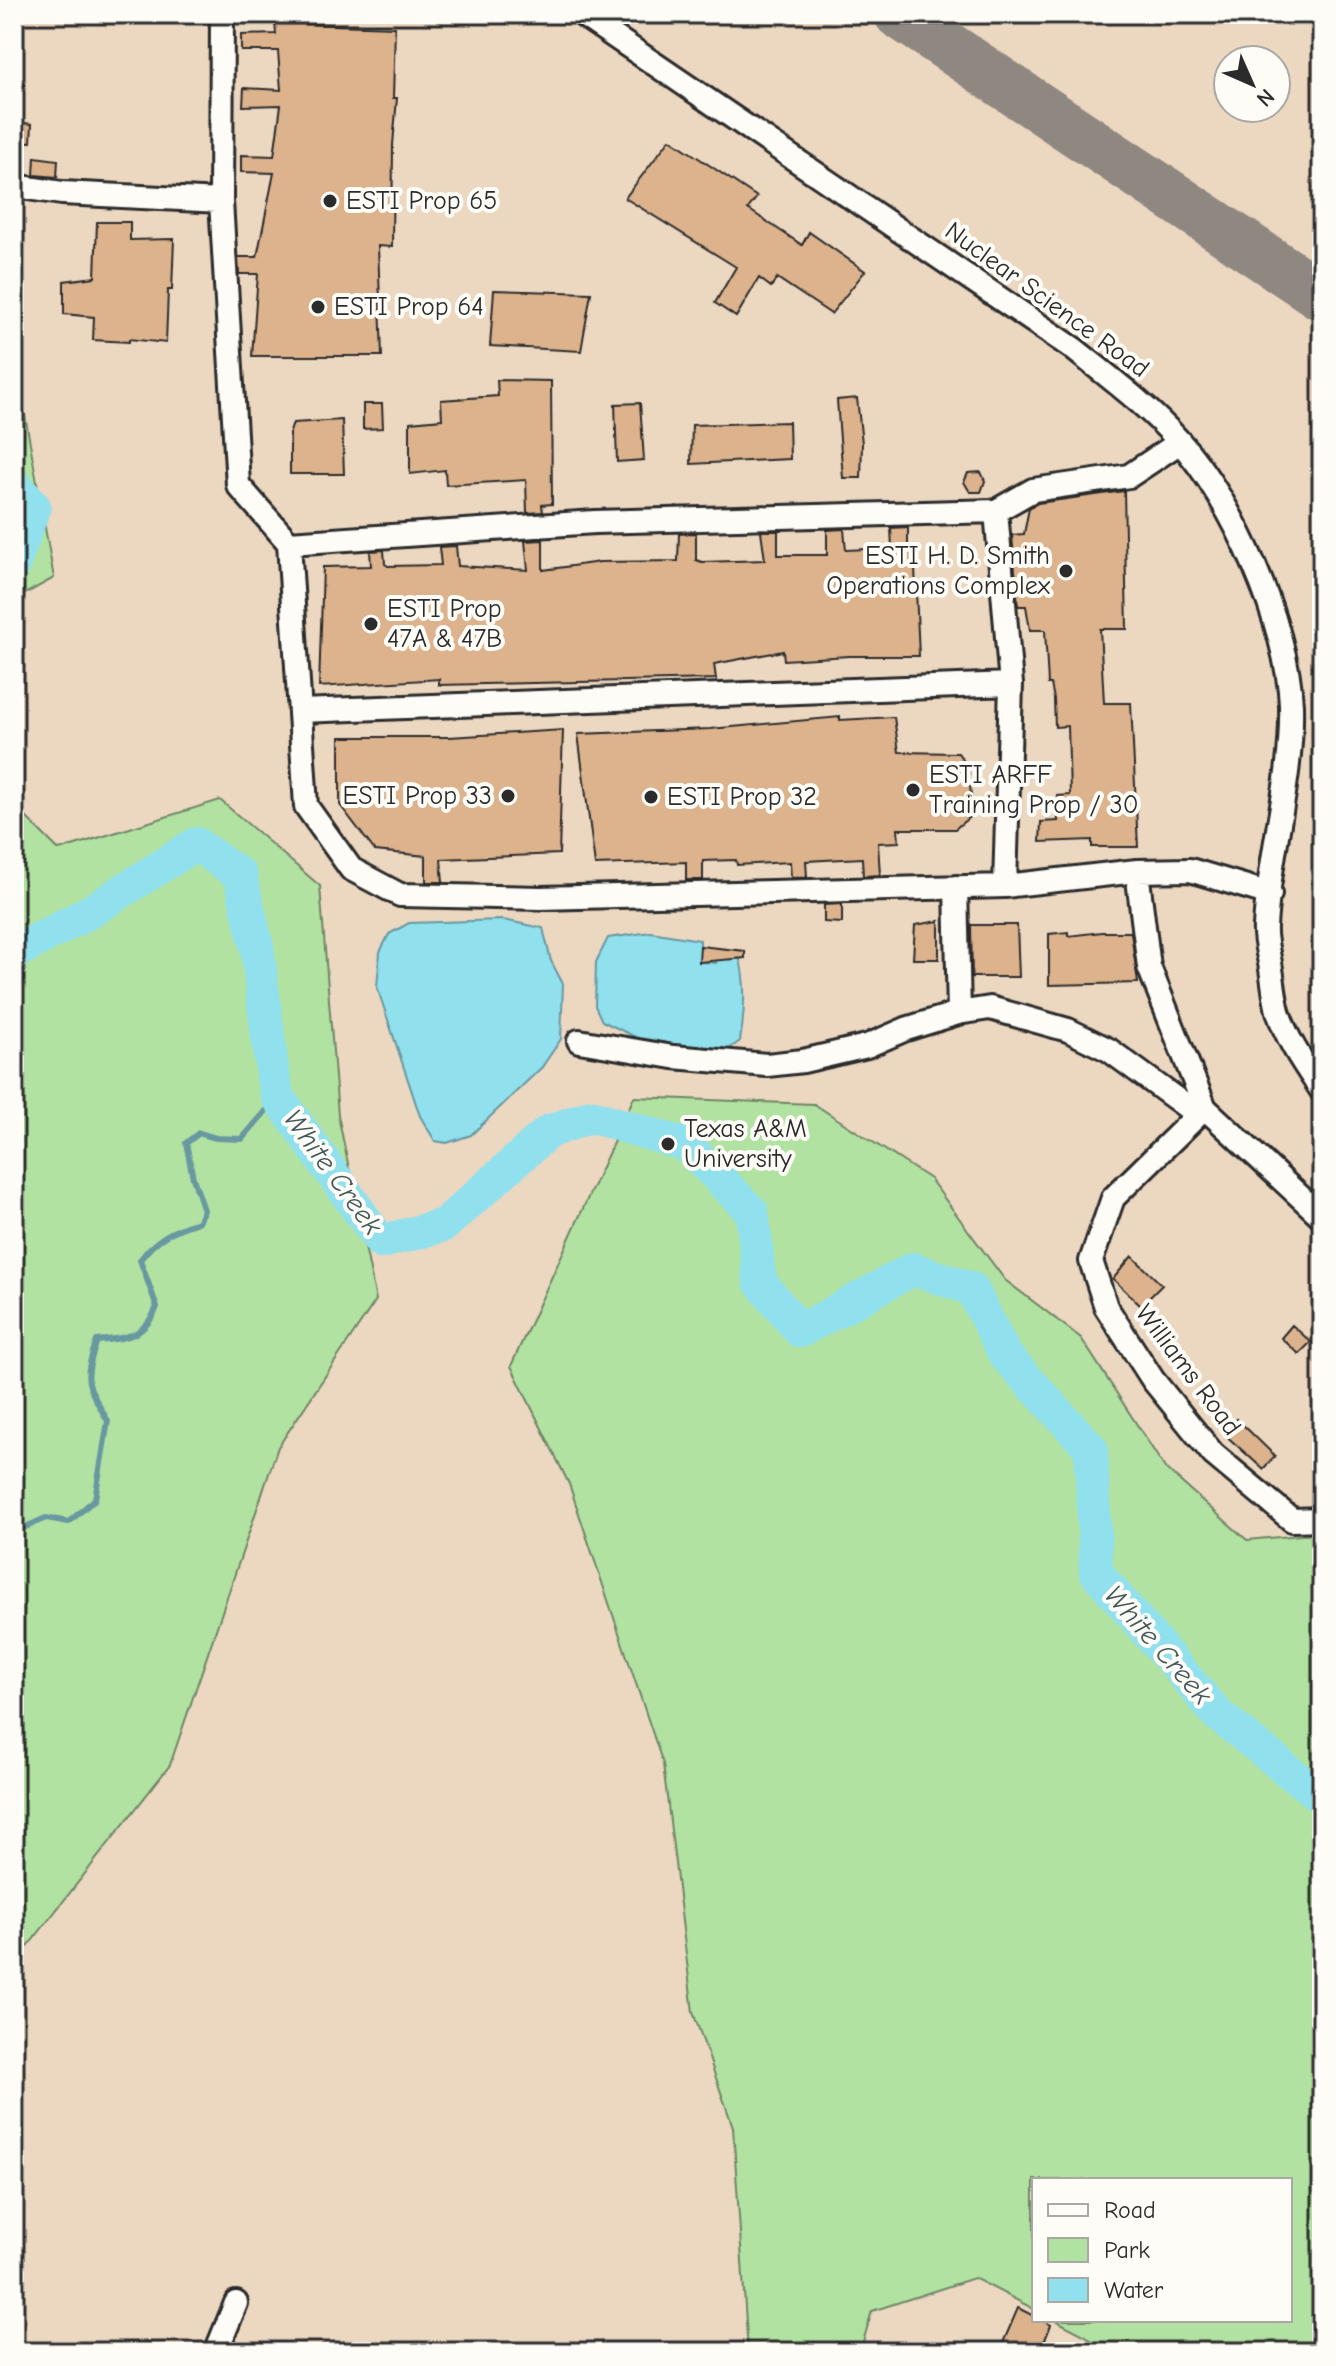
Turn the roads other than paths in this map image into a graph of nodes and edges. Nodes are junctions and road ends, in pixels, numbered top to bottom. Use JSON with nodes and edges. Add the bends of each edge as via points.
{"nodes":[{"id":1,"x":222,"y":14,"type":"edge"},
{"id":2,"x":581,"y":14,"type":"edge"},
{"id":3,"x":14,"y":186,"type":"edge"},
{"id":4,"x":221,"y":201,"type":"junction"},
{"id":5,"x":1180,"y":442,"type":"junction"},
{"id":6,"x":996,"y":511,"type":"junction"},
{"id":7,"x":289,"y":543,"type":"junction"},
{"id":8,"x":1011,"y":684,"type":"junction"},
{"id":9,"x":300,"y":711,"type":"junction"},
{"id":10,"x":1137,"y":871,"type":"junction"},
{"id":11,"x":1005,"y":886,"type":"junction"},
{"id":12,"x":956,"y":887,"type":"junction"},
{"id":13,"x":1270,"y":894,"type":"junction"},
{"id":14,"x":959,"y":1013,"type":"junction"},
{"id":15,"x":579,"y":1041,"type":"dead end"},
{"id":16,"x":1322,"y":1091,"type":"edge"},
{"id":17,"x":1202,"y":1111,"type":"junction"},
{"id":18,"x":1322,"y":1217,"type":"edge"},
{"id":19,"x":1322,"y":1519,"type":"edge"},
{"id":20,"x":236,"y":2303,"type":"dead end"},
{"id":21,"x":216,"y":2352,"type":"edge"}],
"edges":[{"from":1,"to":4,"type":"street"},
{"from":2,"to":5,"type":"street","name":"Nuclear Science Road","via":[[1074,349]]},
{"from":3,"to":4,"type":"street"},
{"from":4,"to":7,"type":"street","via":[[238,485]]},
{"from":5,"to":6,"type":"street","via":[[1129,476],[1033,490]]},
{"from":5,"to":13,"type":"street","name":"Nuclear Science Road","via":[[1235,523],[1261,579],[1283,655],[1291,704]]},
{"from":6,"to":7,"type":"street","via":[[595,522]]},
{"from":6,"to":8,"type":"street"},
{"from":7,"to":9,"type":"street"},
{"from":8,"to":9,"type":"street"},
{"from":8,"to":11,"type":"street"},
{"from":9,"to":12,"type":"street","via":[[306,806],[351,869],[400,895],[540,898]]},
{"from":10,"to":11,"type":"street"},
{"from":10,"to":13,"type":"street","via":[[1190,870]]},
{"from":10,"to":17,"type":"street","via":[[1149,967]]},
{"from":11,"to":12,"type":"street"},
{"from":12,"to":14,"type":"street"},
{"from":13,"to":16,"type":"street","name":"Nuclear Science Road","via":[[1265,930],[1278,1011]]},
{"from":14,"to":15,"type":"street","via":[[867,1046],[767,1065]]},
{"from":14,"to":17,"type":"street","via":[[990,1008],[1068,1030],[1109,1050]]},
{"from":17,"to":18,"type":"street"},
{"from":17,"to":19,"type":"street","name":"Williams Road","via":[[1113,1198],[1091,1261],[1106,1307],[1153,1380],[1213,1454],[1292,1520]]},
{"from":20,"to":21,"type":"street"}]}
